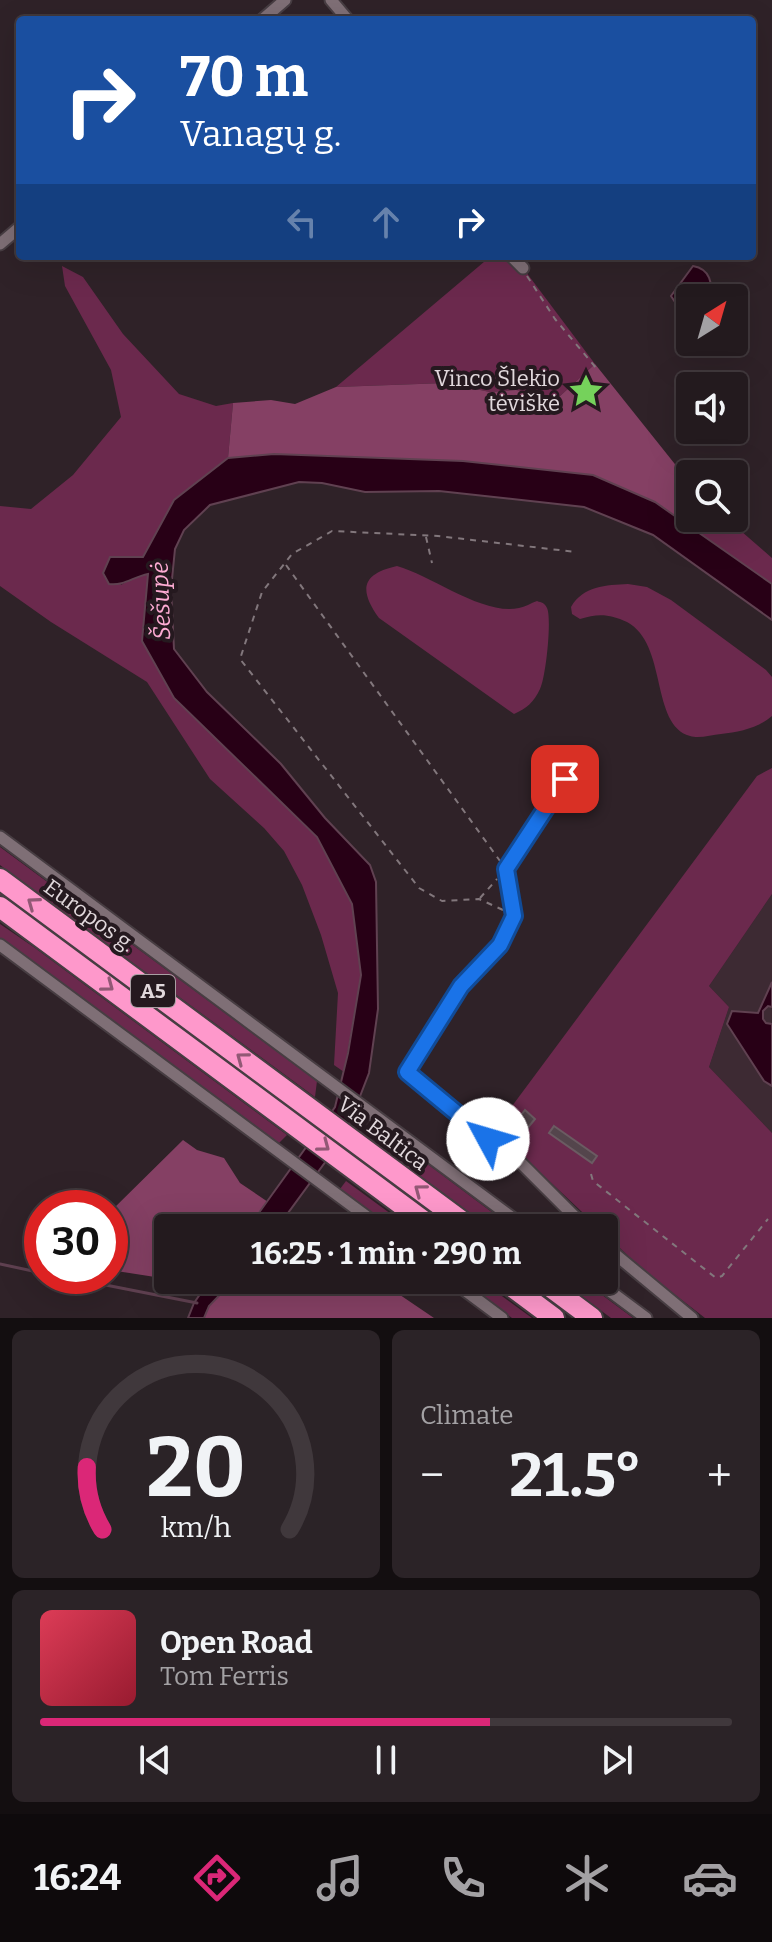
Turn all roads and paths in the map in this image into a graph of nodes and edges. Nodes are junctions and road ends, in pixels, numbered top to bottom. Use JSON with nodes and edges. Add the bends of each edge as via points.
{"nodes":[{"id":1,"x":285,"y":0,"type":"edge"},
{"id":2,"x":331,"y":0,"type":"edge"},
{"id":3,"x":267,"y":16,"type":"edge"},
{"id":4,"x":345,"y":16,"type":"edge"},
{"id":5,"x":16,"y":230,"type":"edge"},
{"id":6,"x":0,"y":244,"type":"edge"},
{"id":7,"x":515,"y":260,"type":"edge"},
{"id":8,"x":523,"y":268,"type":"joint"},
{"id":9,"x":597,"y":369,"type":"dead end"},
{"id":10,"x":425,"y":536,"type":"junction"},
{"id":11,"x":576,"y":552,"type":"dead end"},
{"id":12,"x":285,"y":563,"type":"junction"},
{"id":13,"x":432,"y":563,"type":"dead end"},
{"id":14,"x":565,"y":779,"type":"dead end"},
{"id":15,"x":0,"y":837,"type":"edge"},
{"id":16,"x":506,"y":869,"type":"junction"},
{"id":17,"x":0,"y":879,"type":"edge"},
{"id":18,"x":479,"y":899,"type":"junction"},
{"id":19,"x":0,"y":907,"type":"edge"},
{"id":20,"x":514,"y":916,"type":"junction"},
{"id":21,"x":0,"y":945,"type":"edge"},
{"id":22,"x":305,"y":1104,"type":"joint"},
{"id":23,"x":591,"y":1174,"type":"dead end"},
{"id":24,"x":363,"y":1214,"type":"edge"},
{"id":25,"x":414,"y":1214,"type":"edge"},
{"id":26,"x":452,"y":1214,"type":"edge"},
{"id":27,"x":507,"y":1214,"type":"edge"},
{"id":28,"x":572,"y":1214,"type":"edge"},
{"id":29,"x":768,"y":1219,"type":"dead end"},
{"id":30,"x":618,"y":1257,"type":"edge"},
{"id":31,"x":470,"y":1294,"type":"edge"},
{"id":32,"x":522,"y":1294,"type":"edge"},
{"id":33,"x":560,"y":1294,"type":"edge"},
{"id":34,"x":614,"y":1294,"type":"edge"},
{"id":35,"x":502,"y":1318,"type":"edge"},
{"id":36,"x":554,"y":1318,"type":"edge"},
{"id":37,"x":592,"y":1318,"type":"edge"},
{"id":38,"x":646,"y":1318,"type":"edge"},
{"id":39,"x":692,"y":1318,"type":"edge"}],
"edges":[{"from":1,"to":3,"type":"street"},
{"from":2,"to":4,"type":"street"},
{"from":5,"to":6,"type":"street"},
{"from":7,"to":8,"type":"street"},
{"from":8,"to":9,"type":"path","via":[[555,319]]},
{"from":10,"to":11,"type":"path"},
{"from":10,"to":12,"type":"path","via":[[332,531]]},
{"from":10,"to":13,"type":"path"},
{"from":12,"to":16,"type":"path"},
{"from":12,"to":18,"type":"path","via":[[262,592],[240,659],[419,888],[442,901]]},
{"from":14,"to":16,"type":"street"},
{"from":15,"to":27,"type":"street"},
{"from":16,"to":18,"type":"path"},
{"from":16,"to":20,"type":"street"},
{"from":22,"to":17,"type":"highway","name":"Europos g.","number":"A5","one_way":true},
{"from":18,"to":20,"type":"path"},
{"from":19,"to":25,"type":"highway","name":"Via Baltica","number":"A5","one_way":true},
{"from":20,"to":28,"type":"street","via":[[500,945],[461,986],[407,1072],[515,1157]]},
{"from":21,"to":24,"type":"street"},
{"from":26,"to":22,"type":"highway","name":"Via Baltica","number":"A5","one_way":true},
{"from":23,"to":29,"type":"path","via":[[593,1181],[716,1278]]},
{"from":30,"to":39,"type":"street"},
{"from":31,"to":35,"type":"street"},
{"from":32,"to":36,"type":"highway"},
{"from":33,"to":37,"type":"highway"},
{"from":34,"to":38,"type":"street"}]}
